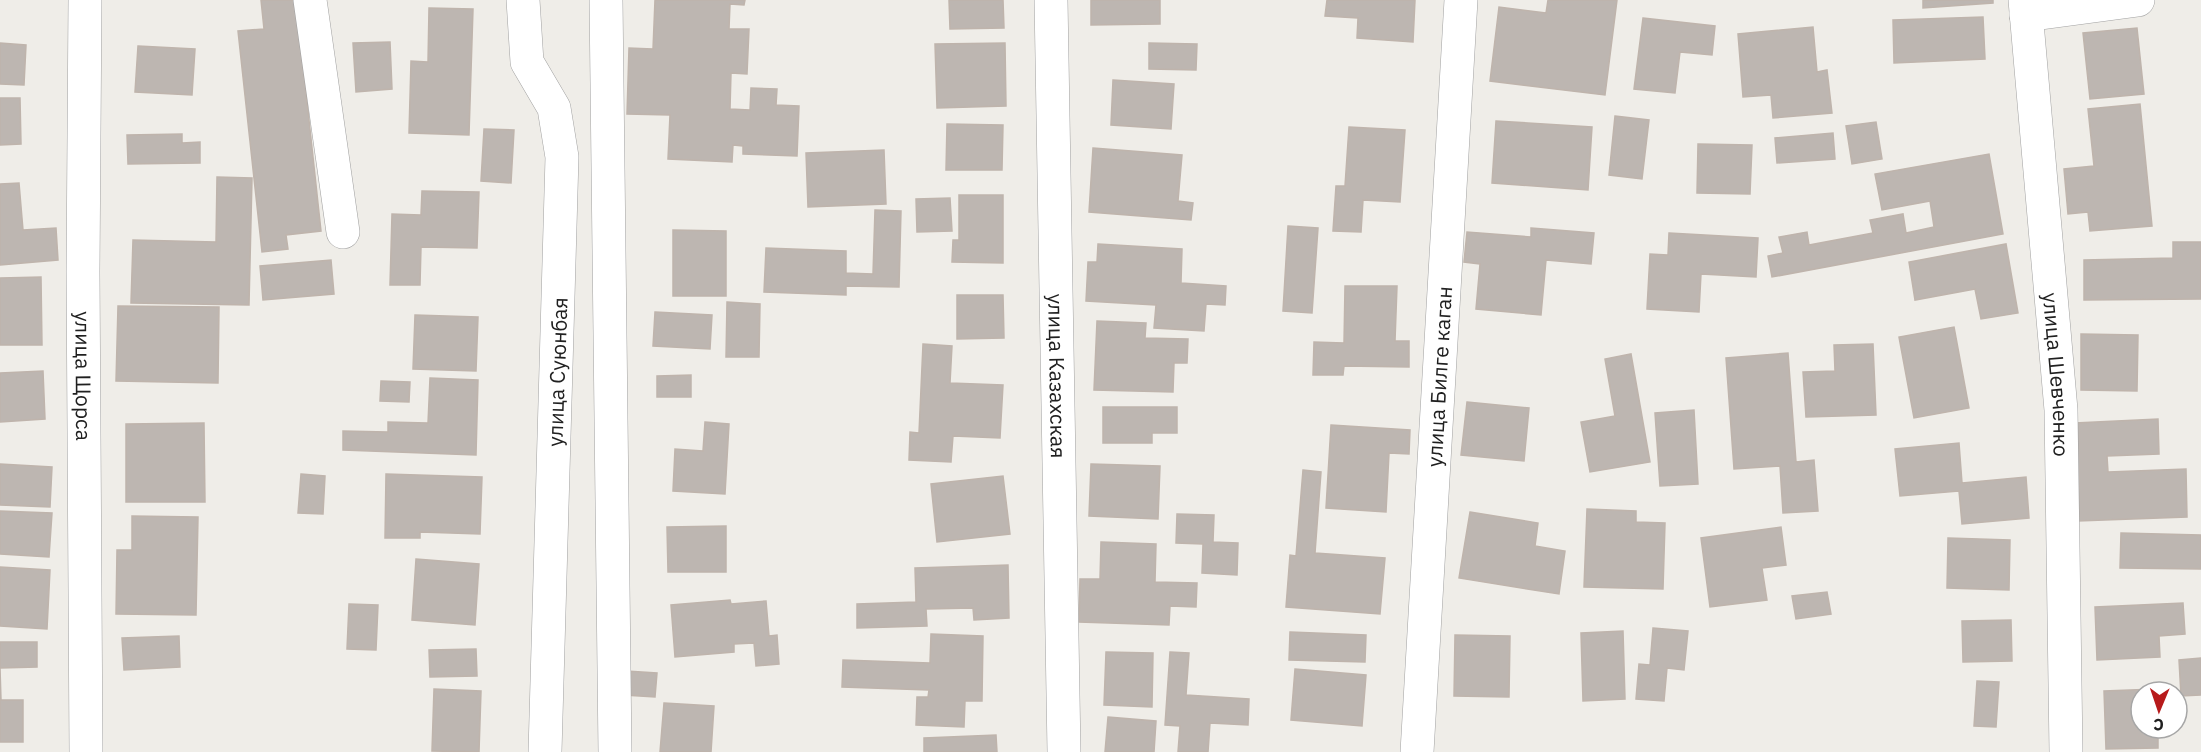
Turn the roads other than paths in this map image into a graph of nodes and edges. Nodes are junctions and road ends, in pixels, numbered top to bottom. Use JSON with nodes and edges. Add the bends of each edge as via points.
{"nodes":[{"id":1,"x":85,"y":0,"type":"edge"},
{"id":2,"x":310,"y":0,"type":"edge"},
{"id":3,"x":523,"y":0,"type":"edge"},
{"id":4,"x":606,"y":0,"type":"edge"},
{"id":5,"x":1051,"y":0,"type":"edge"},
{"id":6,"x":1461,"y":0,"type":"edge"},
{"id":7,"x":2138,"y":0,"type":"edge"},
{"id":8,"x":2025,"y":8,"type":"edge"},
{"id":9,"x":343,"y":231,"type":"dead end"},
{"id":10,"x":86,"y":752,"type":"edge"},
{"id":11,"x":545,"y":752,"type":"edge"},
{"id":12,"x":615,"y":752,"type":"edge"},
{"id":13,"x":1064,"y":752,"type":"edge"},
{"id":14,"x":1417,"y":752,"type":"edge"},
{"id":15,"x":2066,"y":752,"type":"edge"}],
"edges":[{"from":1,"to":10,"type":"street","name":"улица Щорса"},
{"from":2,"to":9,"type":"street"},
{"from":3,"to":11,"type":"street","name":"улица Суюнбая","via":[[527,62],[554,108],[562,157]]},
{"from":4,"to":12,"type":"street"},
{"from":5,"to":13,"type":"street","name":"улица Казахская"},
{"from":6,"to":14,"type":"street","name":"улица Билге каган"},
{"from":7,"to":8,"type":"street"},
{"from":8,"to":15,"type":"street","name":"улица Шевченко","via":[[2061,410]]}]}
